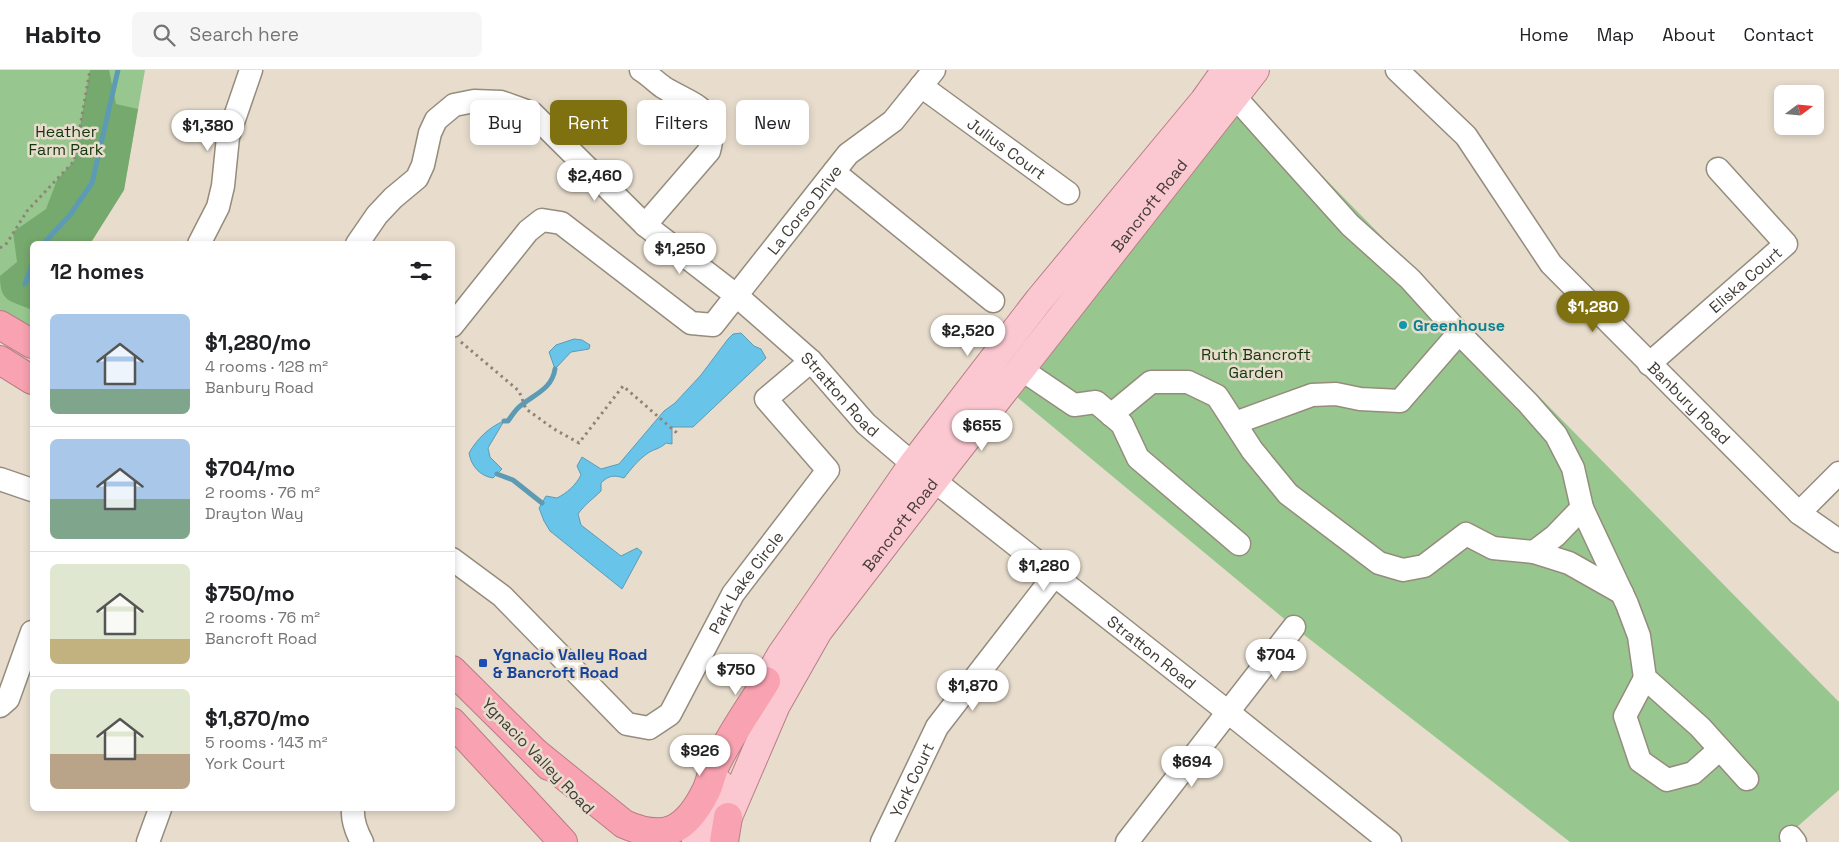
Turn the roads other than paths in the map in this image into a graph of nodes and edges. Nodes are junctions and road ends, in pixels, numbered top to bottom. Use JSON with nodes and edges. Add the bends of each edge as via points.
{"nodes":[{"id":1,"x":251,"y":70,"type":"edge"},
{"id":2,"x":642,"y":70,"type":"edge"},
{"id":3,"x":1226,"y":70,"type":"edge"},
{"id":4,"x":1256,"y":70,"type":"edge"},
{"id":5,"x":1397,"y":70,"type":"edge"},
{"id":6,"x":928,"y":78,"type":"edge"},
{"id":7,"x":1235,"y":97,"type":"junction"},
{"id":8,"x":1718,"y":169,"type":"dead end"},
{"id":9,"x":834,"y":172,"type":"junction"},
{"id":10,"x":1068,"y":193,"type":"dead end"},
{"id":11,"x":645,"y":225,"type":"junction"},
{"id":12,"x":201,"y":241,"type":"edge"},
{"id":13,"x":359,"y":241,"type":"edge"},
{"id":14,"x":737,"y":296,"type":"junction"},
{"id":15,"x":993,"y":301,"type":"dead end"},
{"id":16,"x":0,"y":325,"type":"edge"},
{"id":17,"x":456,"y":333,"type":"edge"},
{"id":18,"x":1459,"y":333,"type":"junction"},
{"id":19,"x":30,"y":343,"type":"edge"},
{"id":20,"x":0,"y":360,"type":"edge"},
{"id":21,"x":811,"y":361,"type":"junction"},
{"id":22,"x":1650,"y":364,"type":"junction"},
{"id":23,"x":1021,"y":369,"type":"junction"},
{"id":24,"x":30,"y":379,"type":"edge"},
{"id":25,"x":1111,"y":415,"type":"junction"},
{"id":26,"x":1235,"y":423,"type":"junction"},
{"id":27,"x":923,"y":472,"type":"junction"},
{"id":28,"x":1839,"y":473,"type":"edge"},
{"id":29,"x":0,"y":478,"type":"edge"},
{"id":30,"x":30,"y":489,"type":"edge"},
{"id":31,"x":1582,"y":508,"type":"junction"},
{"id":32,"x":1798,"y":513,"type":"junction"},
{"id":33,"x":1839,"y":541,"type":"edge"},
{"id":34,"x":1239,"y":544,"type":"dead end"},
{"id":35,"x":1534,"y":552,"type":"junction"},
{"id":36,"x":455,"y":561,"type":"edge"},
{"id":37,"x":1054,"y":576,"type":"junction"},
{"id":38,"x":1622,"y":593,"type":"junction"},
{"id":39,"x":1294,"y":627,"type":"dead end"},
{"id":40,"x":30,"y":638,"type":"edge"},
{"id":41,"x":455,"y":673,"type":"edge"},
{"id":42,"x":1645,"y":678,"type":"junction"},
{"id":43,"x":766,"y":681,"type":"junction"},
{"id":44,"x":0,"y":706,"type":"edge"},
{"id":45,"x":1228,"y":712,"type":"junction"},
{"id":46,"x":455,"y":725,"type":"edge"},
{"id":47,"x":1720,"y":749,"type":"junction"},
{"id":48,"x":536,"y":753,"type":"junction"},
{"id":49,"x":1747,"y":778,"type":"dead end"},
{"id":50,"x":159,"y":811,"type":"edge"},
{"id":51,"x":353,"y":811,"type":"edge"},
{"id":52,"x":723,"y":834,"type":"edge"},
{"id":53,"x":148,"y":842,"type":"edge"},
{"id":54,"x":362,"y":842,"type":"edge"},
{"id":55,"x":563,"y":842,"type":"edge"},
{"id":56,"x":622,"y":842,"type":"edge"},
{"id":57,"x":696,"y":842,"type":"edge"},
{"id":58,"x":882,"y":842,"type":"edge"},
{"id":59,"x":1127,"y":842,"type":"edge"},
{"id":60,"x":1390,"y":842,"type":"edge"}],
"edges":[{"from":1,"to":12,"type":"street","via":[[228,137],[218,207]]},
{"from":2,"to":11,"type":"street","via":[[663,87],[700,106],[711,128],[712,142],[709,151]]},
{"from":3,"to":27,"type":"main road","name":"Bancroft Road","via":[[1039,300]]},
{"from":4,"to":7,"type":"main road","name":"Bancroft Road"},
{"from":5,"to":22,"type":"street","name":"Banbury Road","via":[[1466,136],[1551,264]]},
{"from":6,"to":9,"type":"street","name":"La Corso Drive","via":[[893,121],[848,154]]},
{"from":6,"to":10,"type":"street","name":"Julius Court"},
{"from":7,"to":18,"type":"street","via":[[1350,225],[1410,279]]},
{"from":7,"to":23,"type":"main road","name":"Bancroft Road"},
{"from":8,"to":22,"type":"street","name":"Eliska Court","via":[[1786,244]]},
{"from":9,"to":14,"type":"street","name":"La Corso Drive"},
{"from":9,"to":15,"type":"street"},
{"from":11,"to":13,"type":"street","name":"Stratton Road","via":[[532,113],[501,102],[474,101],[454,105],[436,120],[417,178],[377,215]]},
{"from":11,"to":14,"type":"street","name":"Stratton Road"},
{"from":14,"to":17,"type":"street","via":[[713,325],[691,323],[561,223],[542,220],[528,231]]},
{"from":14,"to":21,"type":"street","name":"Stratton Road"},
{"from":16,"to":19,"type":"highway"},
{"from":18,"to":26,"type":"street","via":[[1400,401],[1336,394],[1312,395]]},
{"from":18,"to":31,"type":"street","via":[[1556,435],[1573,468]]},
{"from":20,"to":24,"type":"highway"},
{"from":21,"to":27,"type":"street","name":"Stratton Road","via":[[866,424]]},
{"from":21,"to":36,"type":"street","name":"Park Lake Circle","via":[[766,399],[828,470],[733,594],[670,714],[650,728],[627,724],[502,596]]},
{"from":22,"to":32,"type":"street","name":"Banbury Road"},
{"from":23,"to":25,"type":"street","via":[[1074,405],[1096,402]]},
{"from":23,"to":27,"type":"main road","name":"Bancroft Road"},
{"from":25,"to":26,"type":"street","via":[[1151,382],[1188,382],[1217,396]]},
{"from":25,"to":34,"type":"street","via":[[1122,424],[1138,458]]},
{"from":26,"to":35,"type":"street","via":[[1252,450],[1288,494],[1379,563],[1403,570],[1424,566],[1466,534],[1493,548]]},
{"from":27,"to":37,"type":"street","name":"Stratton Road"},
{"from":27,"to":43,"type":"main road","name":"Bancroft Road","via":[[781,655]]},
{"from":27,"to":52,"type":"main road","name":"Bancroft Road","via":[[818,631],[776,705]]},
{"from":28,"to":32,"type":"street"},
{"from":29,"to":30,"type":"street"},
{"from":31,"to":35,"type":"street"},
{"from":31,"to":38,"type":"street"},
{"from":32,"to":33,"type":"street","name":"Banbury Road"},
{"from":35,"to":38,"type":"street","via":[[1569,563]]},
{"from":37,"to":45,"type":"street","name":"Stratton Road"},
{"from":37,"to":58,"type":"street","name":"York Court","via":[[937,727]]},
{"from":38,"to":42,"type":"street","via":[[1639,636]]},
{"from":39,"to":45,"type":"street"},
{"from":40,"to":44,"type":"street","via":[[8,699]]},
{"from":41,"to":48,"type":"highway","name":"Ygnacio Valley Road"},
{"from":42,"to":47,"type":"street"},
{"from":42,"to":47,"type":"street","via":[[1626,716],[1640,761],[1667,780],[1693,773]]},
{"from":43,"to":48,"type":"highway","via":[[714,767],[707,790],[694,812],[678,828],[652,833],[624,824]]},
{"from":43,"to":57,"type":"main road","name":"Bancroft Road"},
{"from":45,"to":59,"type":"street"},
{"from":45,"to":60,"type":"street","name":"Stratton Road"},
{"from":46,"to":55,"type":"highway"},
{"from":47,"to":49,"type":"street"},
{"from":48,"to":56,"type":"highway","name":"Ygnacio Valley Road"},
{"from":50,"to":53,"type":"street"},
{"from":51,"to":54,"type":"street","via":[[357,834]]}]}
